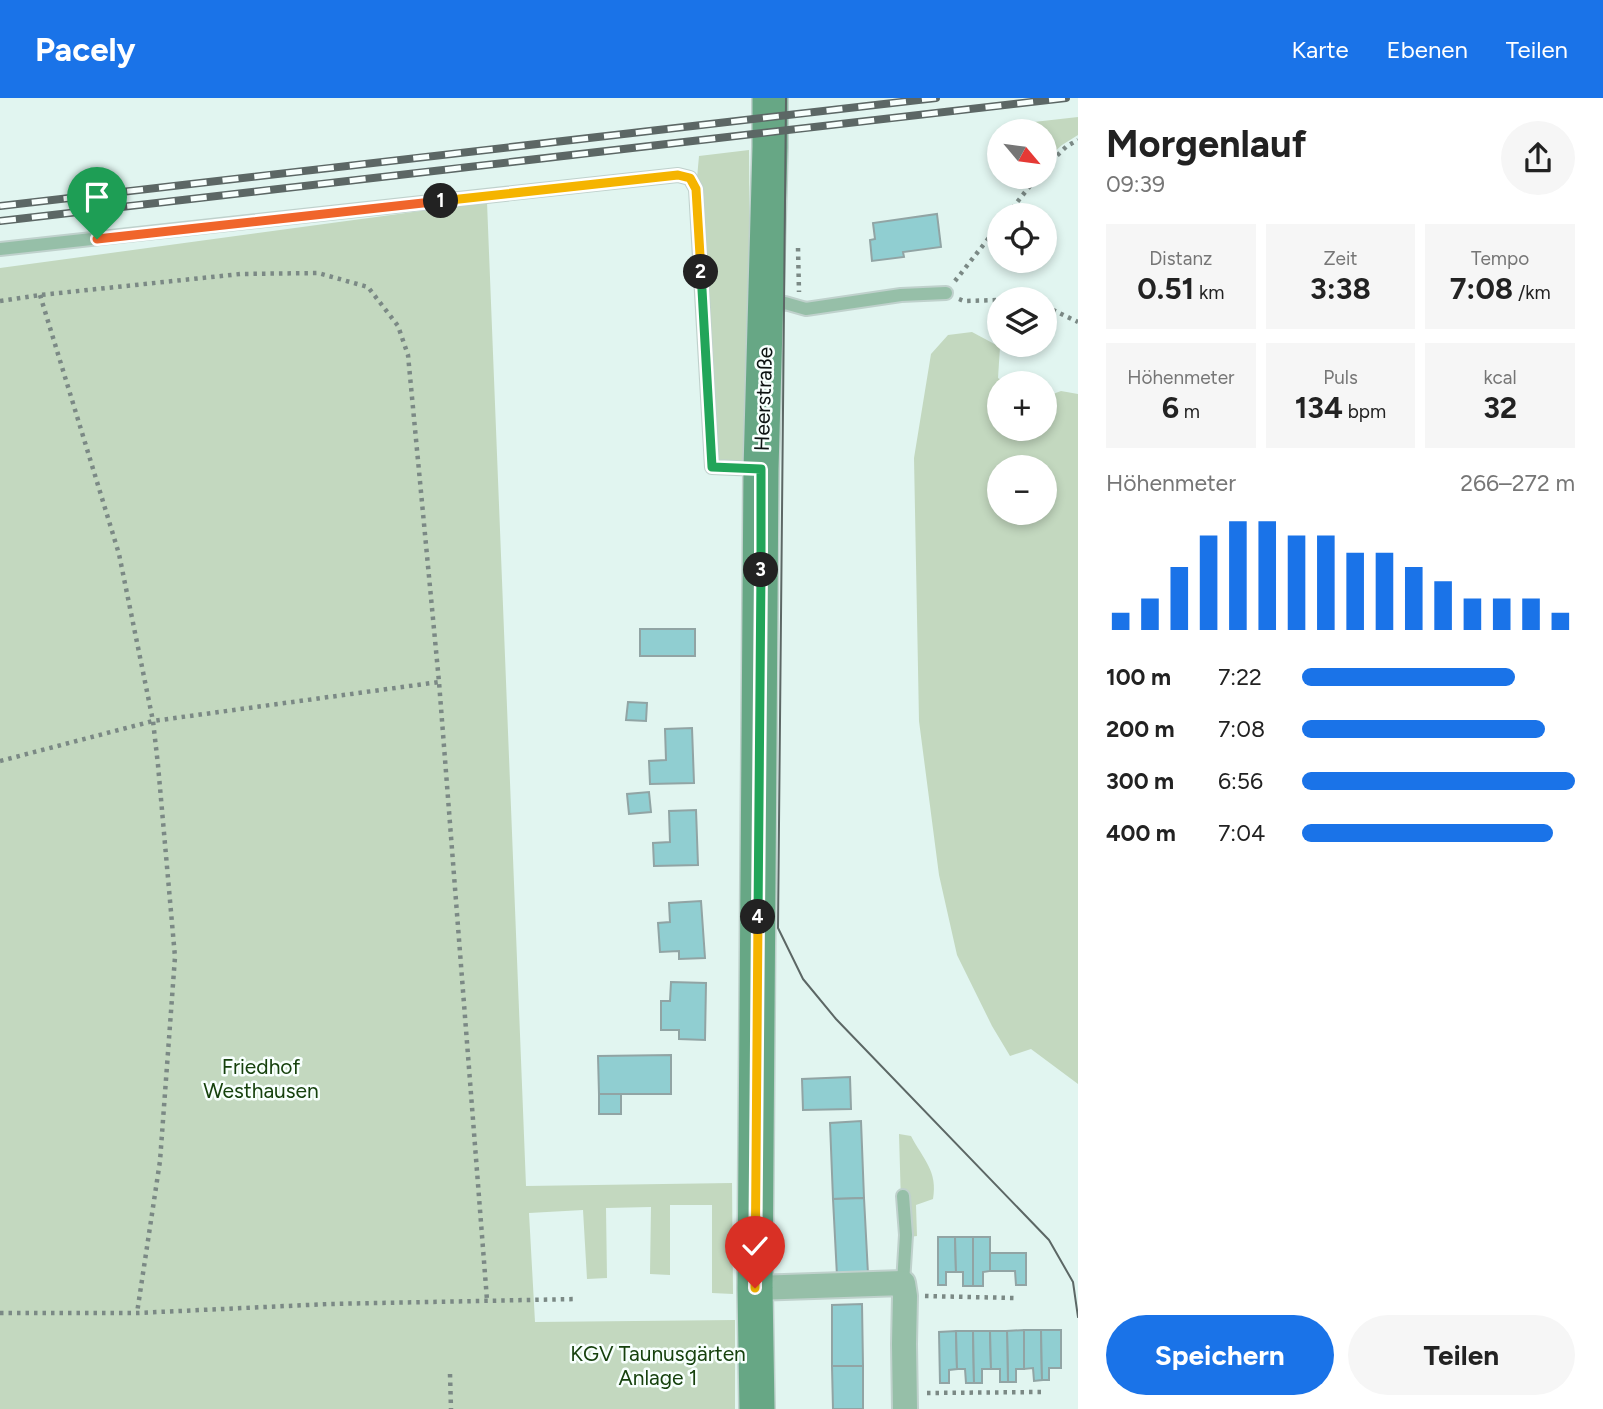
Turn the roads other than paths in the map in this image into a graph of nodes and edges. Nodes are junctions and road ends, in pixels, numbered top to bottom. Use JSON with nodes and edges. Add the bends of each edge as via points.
{"nodes":[{"id":1,"x":770,"y":98,"type":"edge"},
{"id":2,"x":0,"y":249,"type":"edge"},
{"id":3,"x":946,"y":293,"type":"road end"},
{"id":4,"x":766,"y":313,"type":"junction"},
{"id":5,"x":761,"y":469,"type":"junction"},
{"id":6,"x":903,"y":1196,"type":"dead end"},
{"id":7,"x":755,"y":1288,"type":"junction"},
{"id":8,"x":904,"y":1289,"type":"junction"},
{"id":9,"x":905,"y":1401,"type":"edge"},
{"id":10,"x":757,"y":1409,"type":"edge"}],
"edges":[{"from":1,"to":4,"type":"main road","name":"Heerstraße"},
{"from":2,"to":5,"type":"lane","via":[[678,175],[690,178],[696,189],[712,467]]},
{"from":3,"to":4,"type":"lane","via":[[806,309],[785,303]]},
{"from":4,"to":5,"type":"main road","name":"Heerstraße"},
{"from":5,"to":7,"type":"main road","name":"Heerstraße"},
{"from":6,"to":8,"type":"lane"},
{"from":7,"to":8,"type":"street"},
{"from":7,"to":10,"type":"main road","name":"Heerstraße"},
{"from":8,"to":9,"type":"street"}]}
